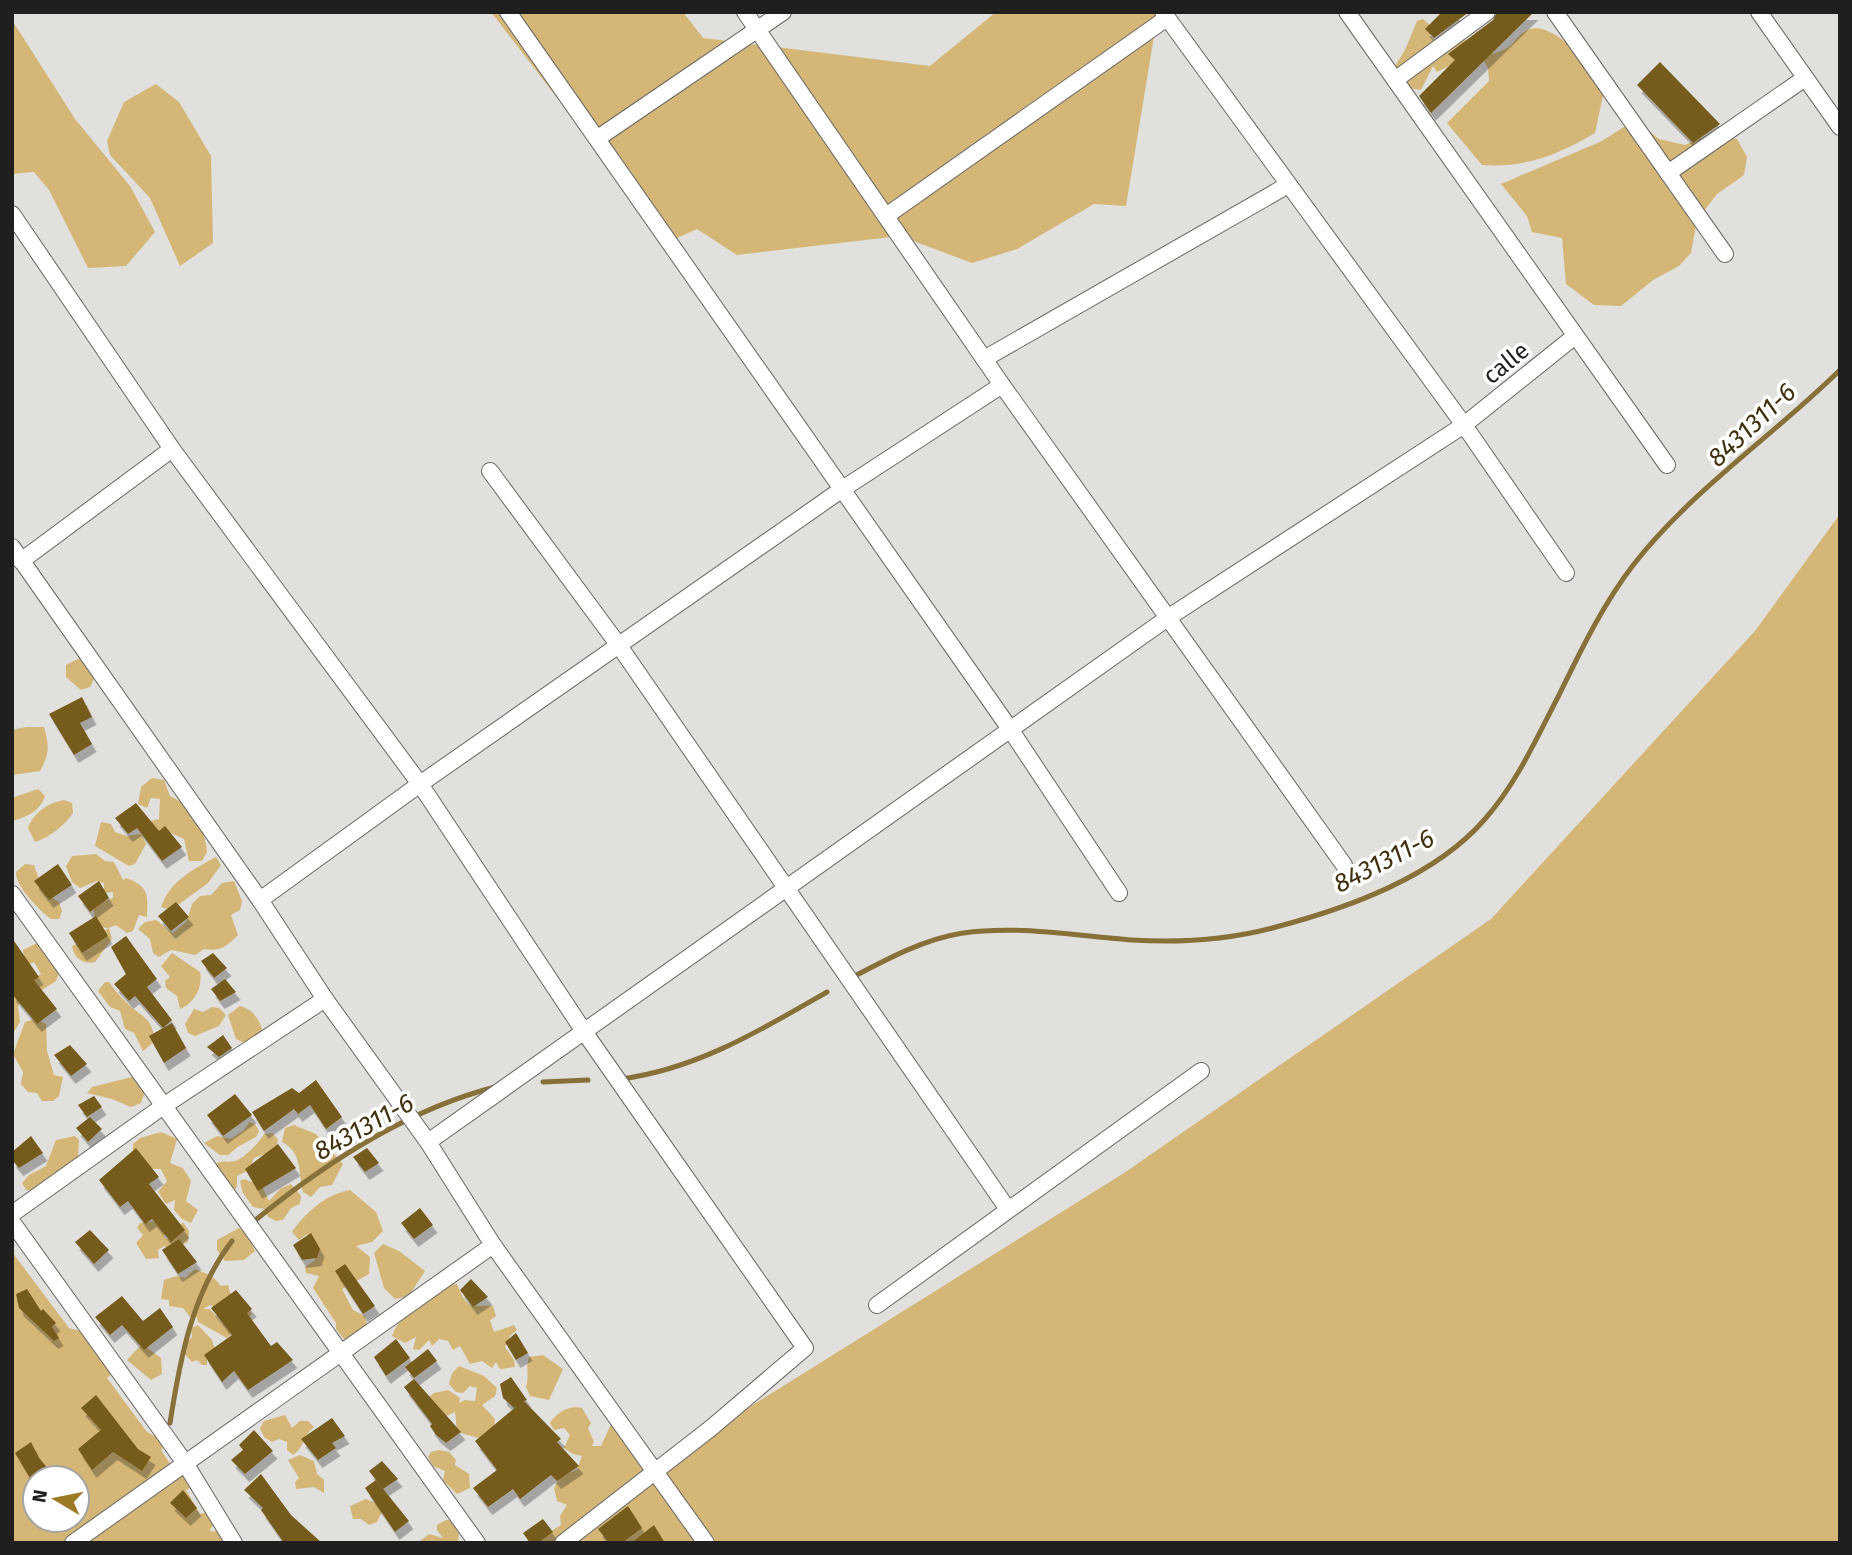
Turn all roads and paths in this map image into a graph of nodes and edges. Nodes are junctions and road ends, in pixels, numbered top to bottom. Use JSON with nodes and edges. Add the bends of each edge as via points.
{"nodes":[{"id":1,"x":508,"y":12,"type":"edge"},
{"id":2,"x":745,"y":12,"type":"edge"},
{"id":3,"x":783,"y":12,"type":"edge"},
{"id":4,"x":1347,"y":12,"type":"edge"},
{"id":5,"x":1487,"y":12,"type":"edge"},
{"id":6,"x":1555,"y":12,"type":"edge"},
{"id":7,"x":1759,"y":12,"type":"edge"},
{"id":8,"x":1165,"y":15,"type":"edge"},
{"id":9,"x":757,"y":29,"type":"junction"},
{"id":10,"x":1805,"y":78,"type":"junction"},
{"id":11,"x":1395,"y":80,"type":"junction"},
{"id":12,"x":1840,"y":127,"type":"edge"},
{"id":13,"x":598,"y":138,"type":"junction"},
{"id":14,"x":1668,"y":173,"type":"junction"},
{"id":15,"x":1288,"y":185,"type":"junction"},
{"id":16,"x":12,"y":214,"type":"edge"},
{"id":17,"x":886,"y":216,"type":"junction"},
{"id":18,"x":1725,"y":254,"type":"dead end"},
{"id":19,"x":1575,"y":336,"type":"junction"},
{"id":20,"x":984,"y":359,"type":"junction"},
{"id":21,"x":1002,"y":385,"type":"junction"},
{"id":22,"x":1464,"y":425,"type":"junction"},
{"id":23,"x":172,"y":449,"type":"junction"},
{"id":24,"x":1667,"y":465,"type":"dead end"},
{"id":25,"x":490,"y":471,"type":"dead end"},
{"id":26,"x":841,"y":490,"type":"junction"},
{"id":27,"x":17,"y":554,"type":"edge"},
{"id":28,"x":1566,"y":573,"type":"dead end"},
{"id":29,"x":1169,"y":617,"type":"junction"},
{"id":30,"x":620,"y":647,"type":"junction"},
{"id":31,"x":1010,"y":729,"type":"junction"},
{"id":32,"x":419,"y":784,"type":"junction"},
{"id":33,"x":1344,"y":865,"type":"dead end"},
{"id":34,"x":785,"y":888,"type":"junction"},
{"id":35,"x":1119,"y":893,"type":"dead end"},
{"id":36,"x":12,"y":894,"type":"edge"},
{"id":37,"x":260,"y":900,"type":"junction"},
{"id":38,"x":325,"y":999,"type":"junction"},
{"id":39,"x":585,"y":1033,"type":"junction"},
{"id":40,"x":1201,"y":1071,"type":"dead end"},
{"id":41,"x":162,"y":1107,"type":"junction"},
{"id":42,"x":428,"y":1142,"type":"junction"},
{"id":43,"x":1007,"y":1208,"type":"junction"},
{"id":44,"x":12,"y":1214,"type":"edge"},
{"id":45,"x":12,"y":1222,"type":"edge"},
{"id":46,"x":493,"y":1245,"type":"junction"},
{"id":47,"x":877,"y":1305,"type":"dead end"},
{"id":48,"x":341,"y":1353,"type":"junction"},
{"id":49,"x":185,"y":1463,"type":"junction"},
{"id":50,"x":657,"y":1471,"type":"junction"},
{"id":51,"x":73,"y":1543,"type":"edge"},
{"id":52,"x":234,"y":1543,"type":"edge"},
{"id":53,"x":477,"y":1543,"type":"edge"},
{"id":54,"x":563,"y":1543,"type":"edge"},
{"id":55,"x":706,"y":1543,"type":"edge"}],
"edges":[{"from":1,"to":13,"type":"street"},
{"from":2,"to":9,"type":"street"},
{"from":3,"to":9,"type":"street"},
{"from":4,"to":11,"type":"street"},
{"from":5,"to":11,"type":"street"},
{"from":6,"to":14,"type":"street"},
{"from":7,"to":10,"type":"street"},
{"from":8,"to":15,"type":"street"},
{"from":8,"to":17,"type":"street"},
{"from":9,"to":13,"type":"street"},
{"from":9,"to":17,"type":"street"},
{"from":10,"to":12,"type":"street"},
{"from":10,"to":14,"type":"street"},
{"from":11,"to":19,"type":"street"},
{"from":13,"to":26,"type":"street"},
{"from":14,"to":18,"type":"street"},
{"from":15,"to":20,"type":"street"},
{"from":15,"to":22,"type":"street"},
{"from":16,"to":23,"type":"street"},
{"from":17,"to":20,"type":"street"},
{"from":19,"to":22,"type":"street","name":"calle"},
{"from":19,"to":24,"type":"street"},
{"from":20,"to":21,"type":"street"},
{"from":21,"to":26,"type":"street"},
{"from":21,"to":29,"type":"street"},
{"from":22,"to":28,"type":"street"},
{"from":22,"to":29,"type":"street","name":"calle"},
{"from":23,"to":27,"type":"street"},
{"from":23,"to":32,"type":"street"},
{"from":25,"to":30,"type":"street"},
{"from":26,"to":30,"type":"street"},
{"from":26,"to":31,"type":"street"},
{"from":27,"to":37,"type":"street"},
{"from":29,"to":31,"type":"street","name":"calle"},
{"from":29,"to":33,"type":"street"},
{"from":30,"to":32,"type":"street"},
{"from":30,"to":34,"type":"street"},
{"from":31,"to":34,"type":"street","name":"calle"},
{"from":31,"to":35,"type":"street"},
{"from":32,"to":37,"type":"street"},
{"from":32,"to":39,"type":"street"},
{"from":34,"to":39,"type":"street","name":"calle"},
{"from":34,"to":43,"type":"street"},
{"from":36,"to":41,"type":"street"},
{"from":37,"to":38,"type":"street"},
{"from":38,"to":41,"type":"street"},
{"from":38,"to":42,"type":"street"},
{"from":39,"to":42,"type":"street","name":"calle"},
{"from":39,"to":50,"type":"street","via":[[805,1348]]},
{"from":40,"to":43,"type":"street"},
{"from":41,"to":44,"type":"street"},
{"from":41,"to":48,"type":"street"},
{"from":42,"to":46,"type":"street"},
{"from":43,"to":47,"type":"street"},
{"from":45,"to":49,"type":"street"},
{"from":46,"to":48,"type":"street"},
{"from":46,"to":50,"type":"street"},
{"from":48,"to":49,"type":"street"},
{"from":48,"to":53,"type":"street"},
{"from":49,"to":51,"type":"street"},
{"from":49,"to":52,"type":"street"},
{"from":50,"to":54,"type":"street"},
{"from":50,"to":55,"type":"street"}]}
